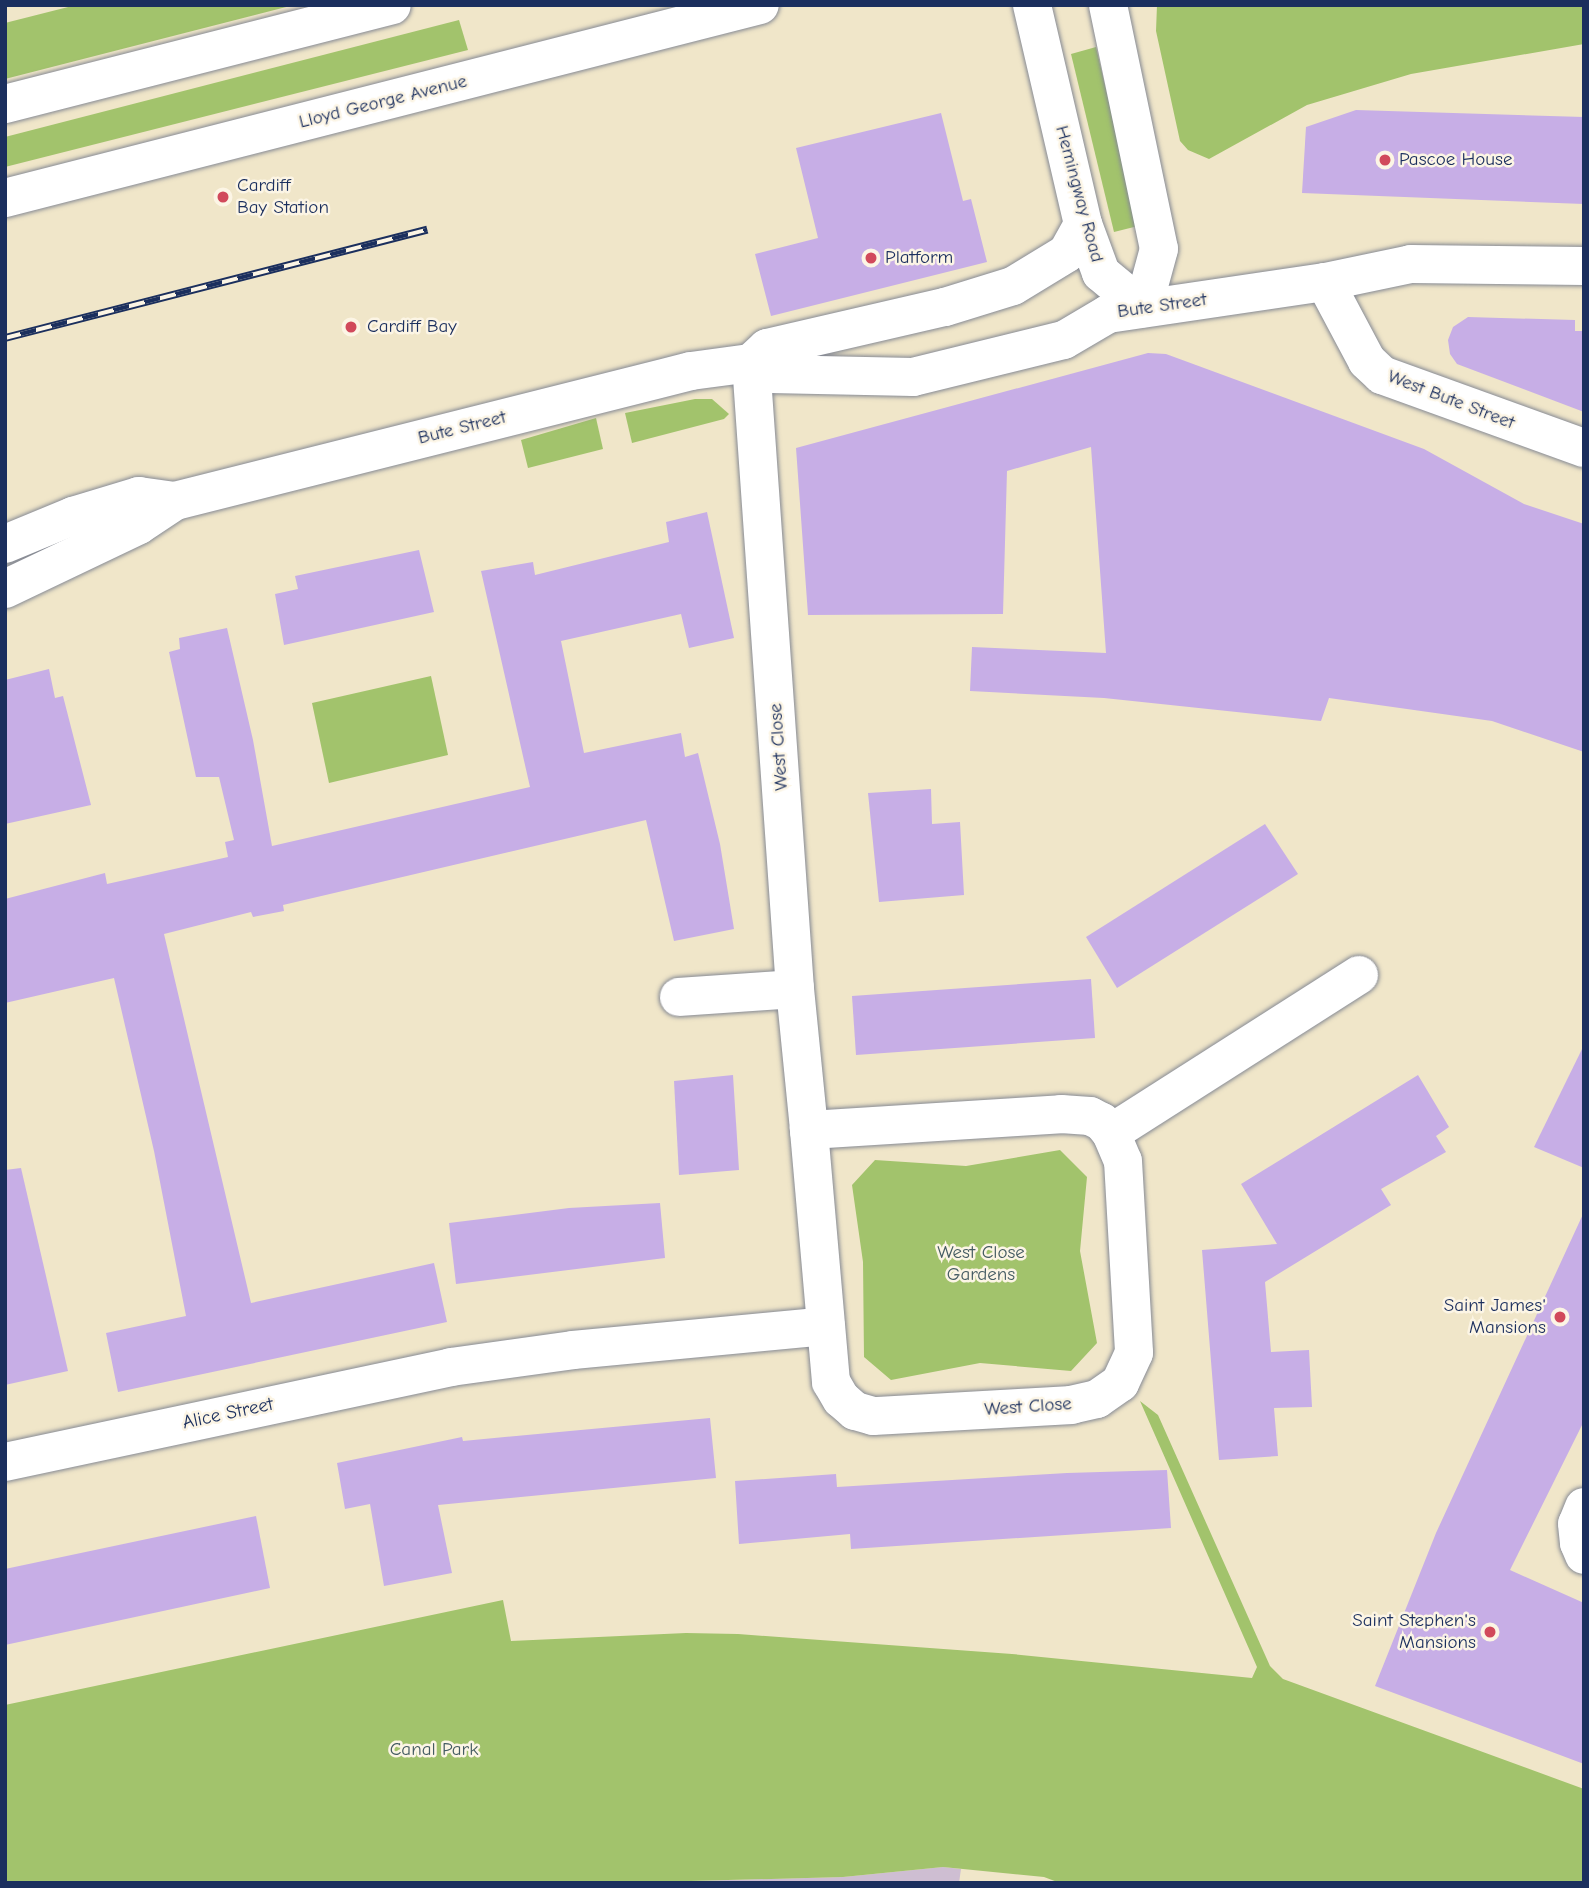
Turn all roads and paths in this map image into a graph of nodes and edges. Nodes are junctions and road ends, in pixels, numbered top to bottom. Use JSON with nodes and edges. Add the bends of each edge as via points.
{"nodes":[{"id":1,"x":392,"y":5,"type":"edge"},
{"id":2,"x":760,"y":5,"type":"edge"},
{"id":3,"x":1032,"y":5,"type":"edge"},
{"id":4,"x":1108,"y":5,"type":"edge"},
{"id":5,"x":5,"y":104,"type":"edge"},
{"id":6,"x":5,"y":198,"type":"edge"},
{"id":7,"x":1083,"y":224,"type":"junction"},
{"id":8,"x":1584,"y":266,"type":"edge"},
{"id":9,"x":1325,"y":282,"type":"junction"},
{"id":10,"x":1143,"y":308,"type":"junction"},
{"id":11,"x":751,"y":363,"type":"junction"},
{"id":12,"x":1584,"y":448,"type":"edge"},
{"id":13,"x":175,"y":501,"type":"junction"},
{"id":14,"x":5,"y":544,"type":"edge"},
{"id":15,"x":5,"y":589,"type":"edge"},
{"id":16,"x":1359,"y":975,"type":"dead end"},
{"id":17,"x":795,"y":989,"type":"junction"},
{"id":18,"x":679,"y":997,"type":"dead end"},
{"id":19,"x":809,"y":1130,"type":"junction"},
{"id":20,"x":1111,"y":1133,"type":"junction"},
{"id":21,"x":826,"y":1326,"type":"junction"},
{"id":22,"x":5,"y":1462,"type":"edge"},
{"id":23,"x":1584,"y":1507,"type":"edge"},
{"id":24,"x":1584,"y":1555,"type":"edge"}],
"edges":[{"from":1,"to":5,"type":"street"},
{"from":2,"to":6,"type":"street","name":"Lloyd George Avenue"},
{"from":3,"to":7,"type":"street","name":"Hemingway Road"},
{"from":4,"to":10,"type":"street","via":[[1159,249]]},
{"from":7,"to":10,"type":"street","name":"Hemingway Road","via":[[1101,273]]},
{"from":7,"to":11,"type":"street","name":"Bute Street","via":[[1067,253],[1013,286],[945,307],[767,348]]},
{"from":8,"to":9,"type":"street","name":"Bute Street","via":[[1411,264]]},
{"from":9,"to":10,"type":"street","name":"Bute Street"},
{"from":9,"to":12,"type":"street","name":"West Bute Street","via":[[1367,361],[1382,375]]},
{"from":10,"to":11,"type":"street","name":"Bute Street","via":[[1108,314],[1064,340],[913,376],[770,374]]},
{"from":11,"to":13,"type":"street","name":"Bute Street","via":[[691,370]]},
{"from":11,"to":17,"type":"street","name":"West Close"},
{"from":13,"to":14,"type":"street","name":"Bute Street","via":[[139,496]]},
{"from":13,"to":15,"type":"street","name":"Bute Street","via":[[139,525]]},
{"from":16,"to":20,"type":"street"},
{"from":17,"to":18,"type":"street"},
{"from":17,"to":19,"type":"street","name":"West Close"},
{"from":19,"to":20,"type":"street","via":[[1060,1114],[1090,1116]]},
{"from":19,"to":21,"type":"street","name":"West Close"},
{"from":20,"to":21,"type":"street","name":"West Close","via":[[1123,1161],[1134,1353],[1120,1382],[1097,1399],[1072,1405],[864,1414],[841,1399],[831,1382]]},
{"from":21,"to":22,"type":"street","name":"Alice Street","via":[[573,1350],[451,1367]]},
{"from":23,"to":24,"type":"street","via":[[1577,1524]]}]}
